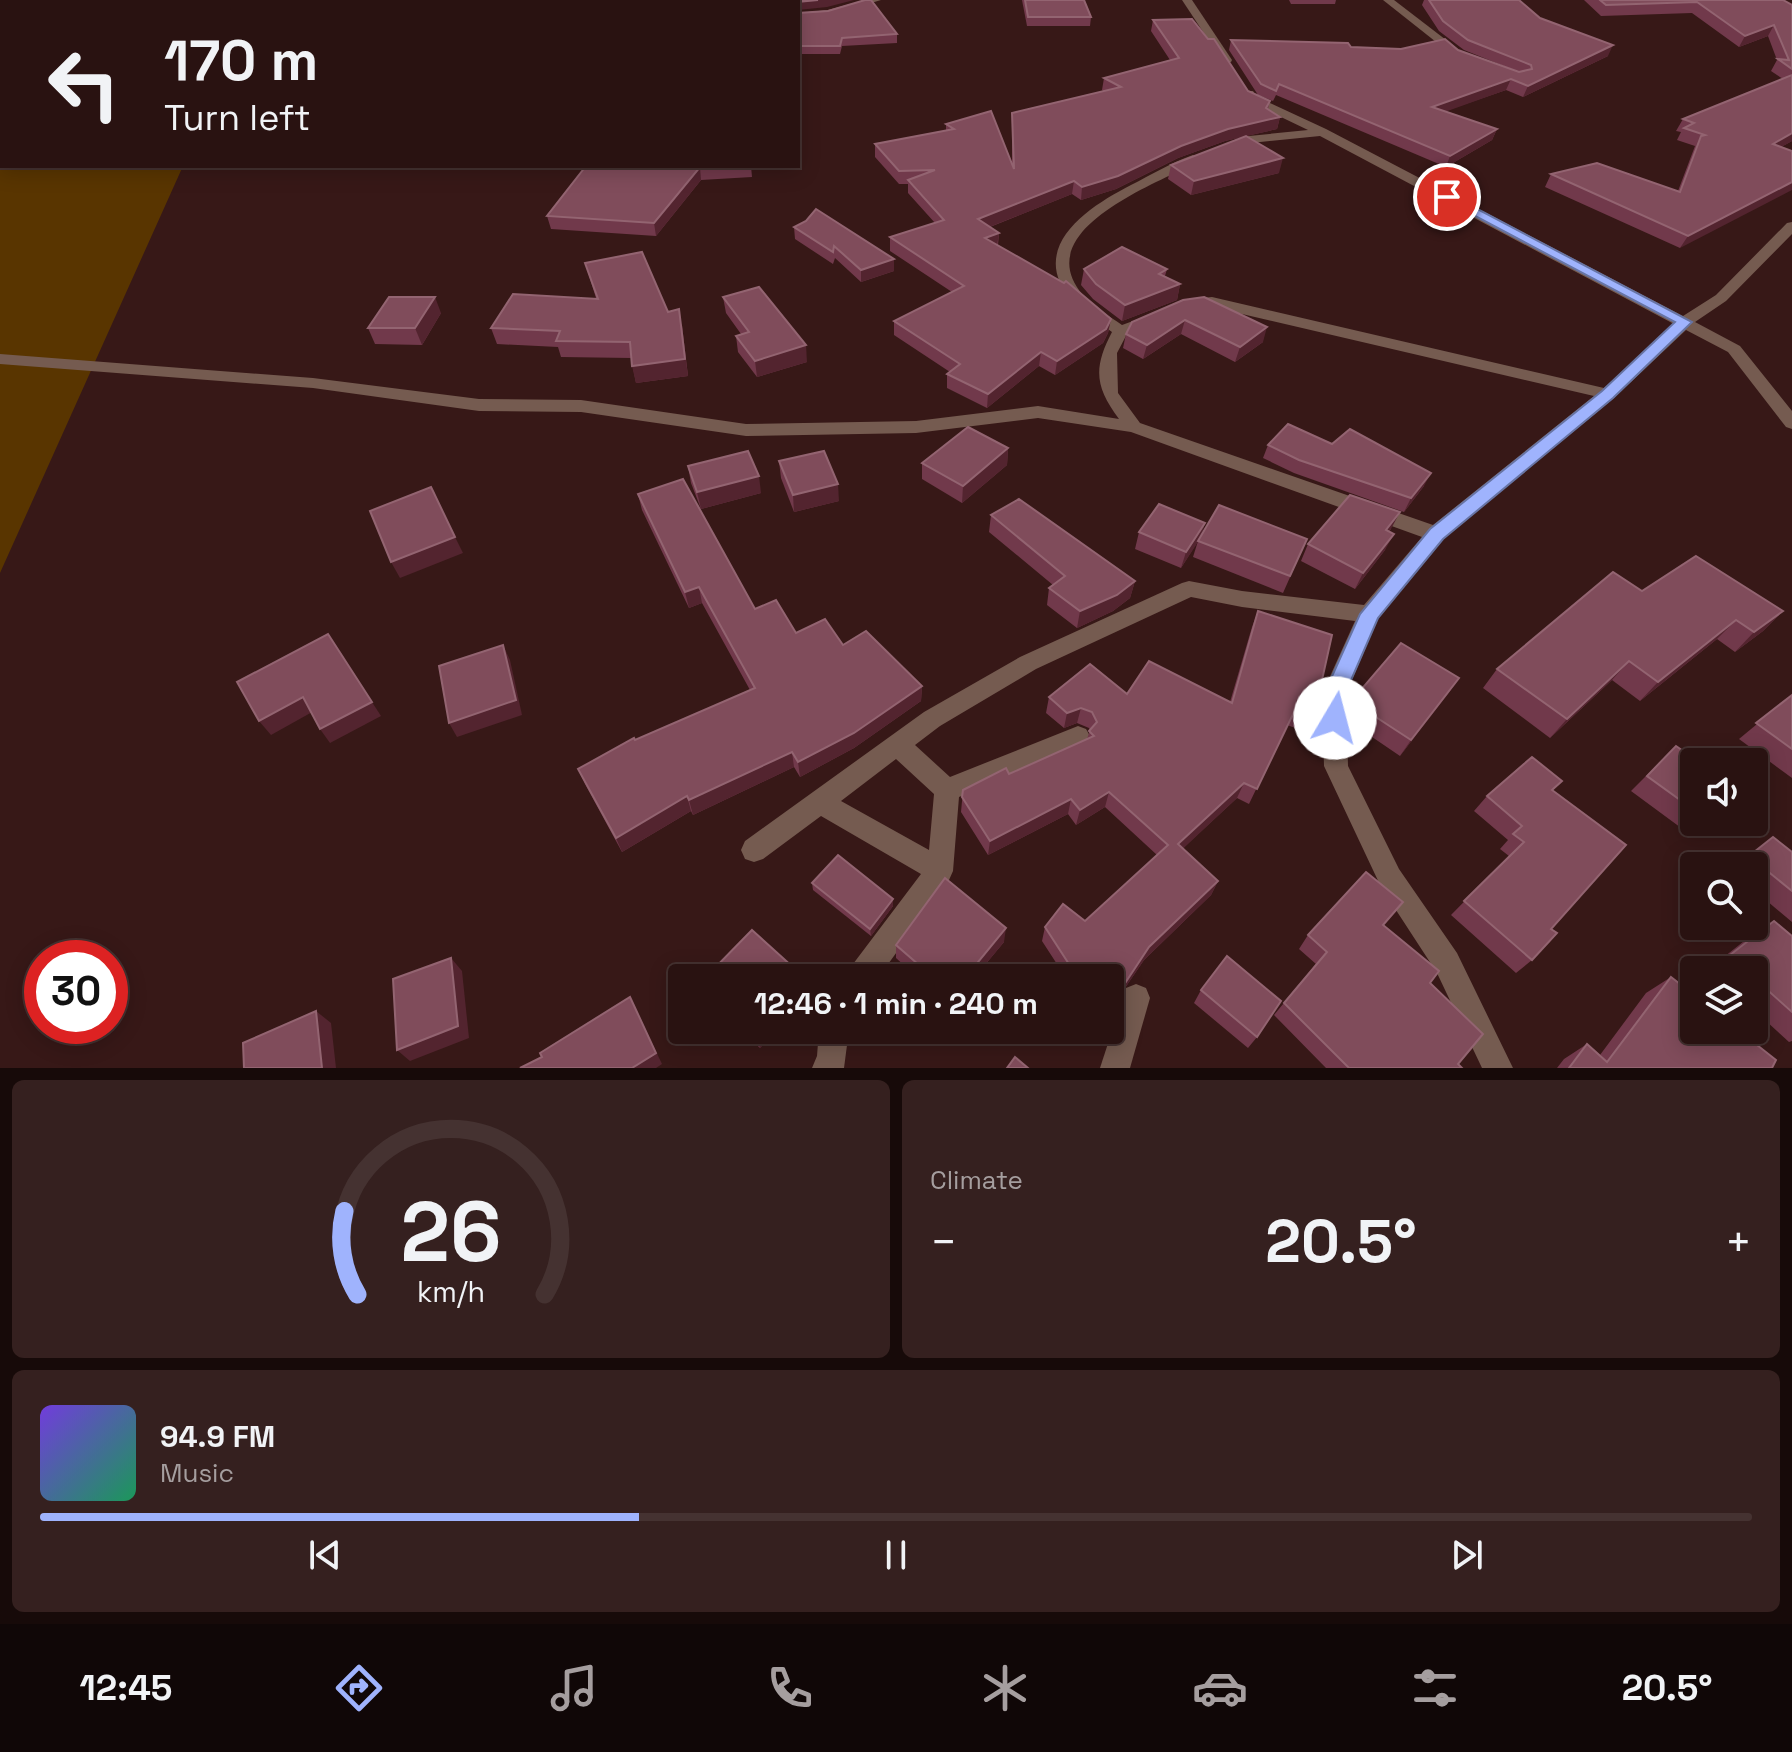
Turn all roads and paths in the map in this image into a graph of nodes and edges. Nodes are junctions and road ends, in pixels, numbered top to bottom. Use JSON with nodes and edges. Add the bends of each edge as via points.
{"nodes":[{"id":1,"x":876,"y":0,"type":"edge"},
{"id":2,"x":1187,"y":0,"type":"edge"},
{"id":3,"x":1388,"y":0,"type":"edge"},
{"id":4,"x":800,"y":16,"type":"edge"},
{"id":5,"x":1474,"y":61,"type":"edge"},
{"id":6,"x":1231,"y":66,"type":"edge"},
{"id":7,"x":1238,"y":77,"type":"edge"},
{"id":8,"x":1322,"y":132,"type":"junction"},
{"id":9,"x":1792,"y":226,"type":"edge"},
{"id":10,"x":1175,"y":307,"type":"edge"},
{"id":11,"x":1148,"y":319,"type":"edge"},
{"id":12,"x":1685,"y":322,"type":"junction"},
{"id":13,"x":1121,"y":331,"type":"junction"},
{"id":14,"x":0,"y":359,"type":"edge"},
{"id":15,"x":1608,"y":394,"type":"junction"},
{"id":16,"x":1792,"y":423,"type":"edge"},
{"id":17,"x":1134,"y":427,"type":"junction"},
{"id":18,"x":1436,"y":534,"type":"junction"},
{"id":19,"x":1369,"y":614,"type":"junction"},
{"id":20,"x":1078,"y":736,"type":"dead end"},
{"id":21,"x":898,"y":745,"type":"junction"},
{"id":22,"x":947,"y":790,"type":"junction"},
{"id":23,"x":822,"y":803,"type":"junction"},
{"id":24,"x":754,"y":850,"type":"dead end"},
{"id":25,"x":940,"y":871,"type":"junction"},
{"id":26,"x":870,"y":964,"type":"edge"},
{"id":27,"x":1136,"y":998,"type":"dead end"},
{"id":28,"x":833,"y":1044,"type":"edge"},
{"id":29,"x":827,"y":1068,"type":"edge"},
{"id":30,"x":1115,"y":1068,"type":"edge"},
{"id":31,"x":1498,"y":1068,"type":"edge"}],
"edges":[{"from":1,"to":4,"type":"street"},
{"from":2,"to":6,"type":"street"},
{"from":3,"to":5,"type":"street"},
{"from":7,"to":8,"type":"street","via":[[1252,99]]},
{"from":8,"to":12,"type":"street"},
{"from":8,"to":13,"type":"street","via":[[1249,140],[1194,159],[1098,210],[1076,228],[1064,255],[1065,275],[1074,294]]},
{"from":9,"to":12,"type":"street","via":[[1721,298]]},
{"from":10,"to":15,"type":"street","via":[[1212,302]]},
{"from":11,"to":13,"type":"street"},
{"from":12,"to":15,"type":"street"},
{"from":12,"to":16,"type":"street","via":[[1734,349]]},
{"from":13,"to":17,"type":"street","via":[[1109,353],[1109,394]]},
{"from":14,"to":17,"type":"street","via":[[313,383],[479,405],[581,406],[746,430],[916,427],[1038,412]]},
{"from":15,"to":18,"type":"street"},
{"from":17,"to":18,"type":"street"},
{"from":18,"to":19,"type":"street"},
{"from":19,"to":21,"type":"street","via":[[1189,589],[1028,663]]},
{"from":19,"to":31,"type":"street","via":[[1334,694],[1336,766],[1390,878],[1447,963]]},
{"from":20,"to":22,"type":"street"},
{"from":21,"to":22,"type":"street"},
{"from":21,"to":23,"type":"street"},
{"from":22,"to":25,"type":"street"},
{"from":23,"to":24,"type":"street"},
{"from":23,"to":25,"type":"street"},
{"from":25,"to":26,"type":"street"},
{"from":27,"to":30,"type":"street"},
{"from":28,"to":29,"type":"street"}]}
